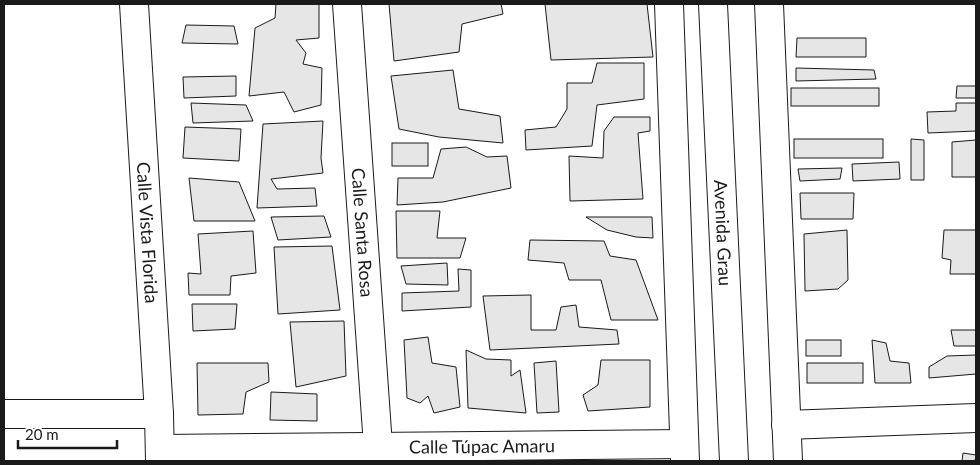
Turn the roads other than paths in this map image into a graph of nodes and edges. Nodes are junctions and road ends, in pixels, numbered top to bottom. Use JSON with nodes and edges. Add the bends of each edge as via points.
{"nodes":[{"id":1,"x":134,"y":4,"type":"edge"},
{"id":2,"x":347,"y":4,"type":"edge"},
{"id":3,"x":669,"y":4,"type":"edge"},
{"id":4,"x":713,"y":4,"type":"edge"},
{"id":5,"x":769,"y":4,"type":"edge"},
{"id":6,"x":4,"y":414,"type":"edge"},
{"id":7,"x":159,"y":414,"type":"junction"},
{"id":8,"x":976,"y":418,"type":"edge"},
{"id":9,"x":786,"y":425,"type":"junction"},
{"id":10,"x":685,"y":453,"type":"edge"},
{"id":11,"x":377,"y":454,"type":"edge"},
{"id":12,"x":160,"y":455,"type":"edge"},
{"id":13,"x":734,"y":461,"type":"edge"},
{"id":14,"x":788,"y":461,"type":"edge"}],
"edges":[{"from":1,"to":7,"type":"street","name":"Calle Vista Florida"},
{"from":2,"to":11,"type":"street","name":"Calle Santa Rosa"},
{"from":3,"to":10,"type":"street"},
{"from":4,"to":13,"type":"street","name":"Avenida Grau"},
{"from":5,"to":9,"type":"street"},
{"from":6,"to":7,"type":"street"},
{"from":7,"to":12,"type":"street","name":"Calle Vista Florida"},
{"from":8,"to":9,"type":"street"},
{"from":9,"to":14,"type":"street"},
{"from":10,"to":11,"type":"street","name":"Calle Túpac Amaru"},
{"from":11,"to":12,"type":"street","name":"Calle Túpac Amaru"}]}
